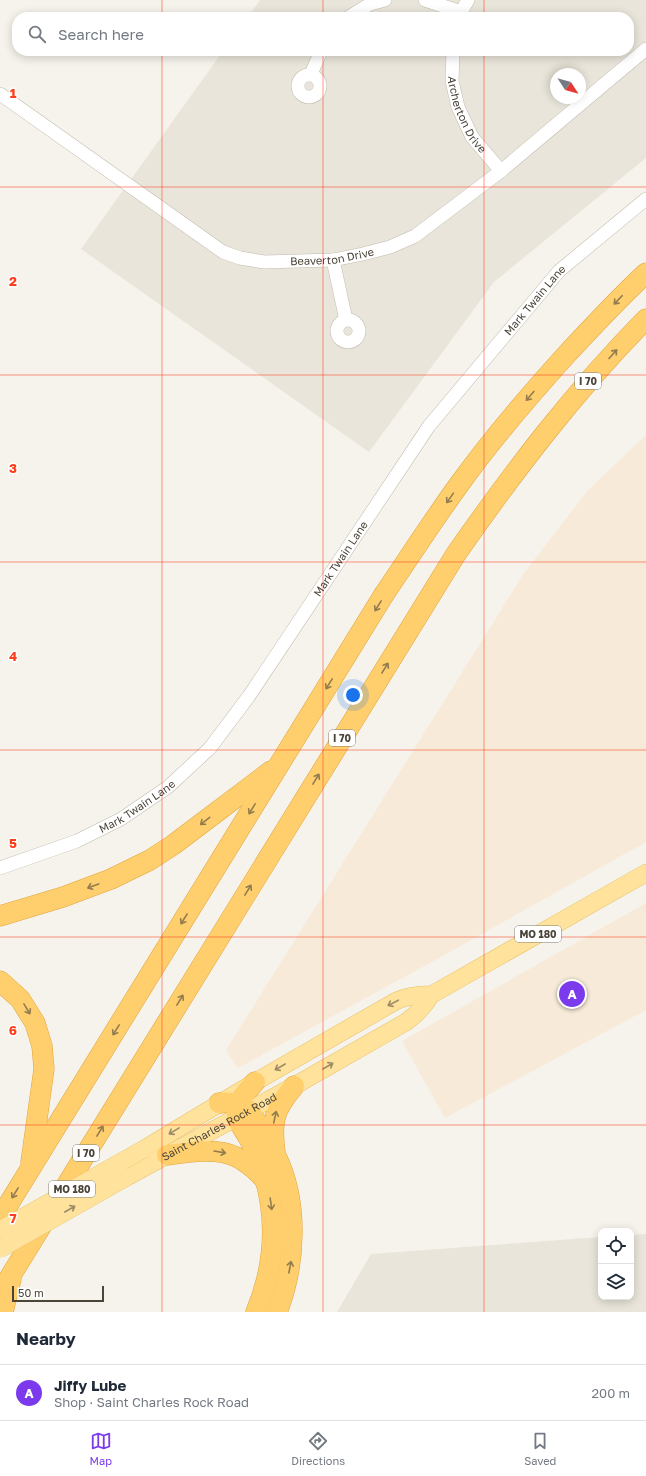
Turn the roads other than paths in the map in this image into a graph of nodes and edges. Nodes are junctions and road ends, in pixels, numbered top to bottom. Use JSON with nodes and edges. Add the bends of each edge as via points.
{"nodes":[{"id":1,"x":385,"y":0,"type":"edge"},
{"id":2,"x":425,"y":0,"type":"edge"},
{"id":3,"x":468,"y":0,"type":"edge"},
{"id":4,"x":357,"y":12,"type":"edge"},
{"id":5,"x":455,"y":12,"type":"edge"},
{"id":6,"x":461,"y":12,"type":"edge"},
{"id":7,"x":646,"y":49,"type":"edge"},
{"id":8,"x":319,"y":56,"type":"edge"},
{"id":9,"x":452,"y":56,"type":"edge"},
{"id":10,"x":311,"y":74,"type":"dead end"},
{"id":11,"x":0,"y":94,"type":"edge"},
{"id":12,"x":501,"y":170,"type":"junction"},
{"id":13,"x":646,"y":199,"type":"edge"},
{"id":14,"x":332,"y":260,"type":"junction"},
{"id":15,"x":646,"y":273,"type":"edge"},
{"id":16,"x":646,"y":318,"type":"edge"},
{"id":17,"x":346,"y":320,"type":"dead end"},
{"id":18,"x":280,"y":764,"type":"junction"},
{"id":19,"x":0,"y":868,"type":"edge"},
{"id":20,"x":646,"y":873,"type":"edge"},
{"id":21,"x":0,"y":916,"type":"edge"},
{"id":22,"x":0,"y":981,"type":"edge"},
{"id":23,"x":431,"y":996,"type":"junction"},
{"id":24,"x":255,"y":1082,"type":"joint"},
{"id":25,"x":294,"y":1086,"type":"junction"},
{"id":26,"x":236,"y":1108,"type":"junction"},
{"id":27,"x":275,"y":1154,"type":"junction"},
{"id":28,"x":167,"y":1155,"type":"junction"},
{"id":29,"x":30,"y":1168,"type":"junction"},
{"id":30,"x":265,"y":1181,"type":"junction"},
{"id":31,"x":0,"y":1218,"type":"edge"},
{"id":32,"x":0,"y":1230,"type":"edge"},
{"id":33,"x":0,"y":1249,"type":"edge"},
{"id":34,"x":13,"y":1271,"type":"junction"},
{"id":35,"x":0,"y":1293,"type":"edge"},
{"id":36,"x":2,"y":1312,"type":"edge"},
{"id":37,"x":256,"y":1312,"type":"edge"},
{"id":38,"x":277,"y":1312,"type":"edge"}],
"edges":[{"from":1,"to":4,"type":"street","via":[[370,4]]},
{"from":2,"to":5,"type":"street"},
{"from":3,"to":6,"type":"street"},
{"from":7,"to":12,"type":"street","name":"Beaverton Drive"},
{"from":8,"to":10,"type":"street"},
{"from":9,"to":12,"type":"street","name":"Archerton Drive","via":[[452,81],[458,107],[472,137]]},
{"from":11,"to":14,"type":"street","name":"Beaverton Drive","via":[[223,252],[264,262]]},
{"from":12,"to":14,"type":"street","name":"Beaverton Drive","via":[[415,236],[363,254]]},
{"from":13,"to":19,"type":"street","name":"Mark Twain Lane","via":[[559,271],[428,426],[249,696],[210,748],[168,787],[121,819],[78,842]]},
{"from":14,"to":17,"type":"street"},
{"from":15,"to":18,"type":"highway","one_way":true,"via":[[543,381],[458,485],[383,596]]},
{"from":34,"to":16,"type":"highway","number":"I 70","one_way":true,"via":[[456,554],[533,447],[577,393]]},
{"from":18,"to":21,"type":"highway","one_way":true,"via":[[173,846],[150,860],[111,879],[63,897]]},
{"from":18,"to":29,"type":"highway","one_way":true},
{"from":20,"to":23,"type":"main road","name":"Saint Charles Rock Road","number":"MO 180"},
{"from":22,"to":29,"type":"highway","one_way":true,"via":[[20,999],[35,1023],[42,1046],[44,1069]]},
{"from":23,"to":24,"type":"main road","name":"Saint Charles Rock Road","number":"MO 180","one_way":true,"via":[[407,997],[396,1001]]},
{"from":25,"to":23,"type":"main road","name":"Saint Charles Rock Road","number":"MO 180","one_way":true,"via":[[406,1022],[417,1014]]},
{"from":24,"to":26,"type":"highway"},
{"from":25,"to":26,"type":"main road","name":"Saint Charles Rock Road","number":"MO 180"},
{"from":27,"to":25,"type":"highway","one_way":true,"via":[[274,1120],[281,1101]]},
{"from":26,"to":27,"type":"highway"},
{"from":26,"to":28,"type":"main road","name":"Saint Charles Rock Road","number":"MO 180"},
{"from":26,"to":30,"type":"highway","via":[[260,1162]]},
{"from":26,"to":32,"type":"main road","name":"Saint Charles Rock Road","number":"MO 180","one_way":true,"bridge":true,"via":[[144,1149]]},
{"from":38,"to":27,"type":"highway","one_way":true,"via":[[291,1261],[292,1234],[290,1206]]},
{"from":28,"to":30,"type":"highway","one_way":true,"via":[[202,1151],[230,1154],[251,1165]]},
{"from":33,"to":28,"type":"main road","name":"Saint Charles Rock Road","number":"MO 180","one_way":true,"bridge":true},
{"from":29,"to":31,"type":"highway","one_way":true},
{"from":30,"to":37,"type":"highway","one_way":true,"via":[[273,1221],[273,1245],[267,1283]]},
{"from":34,"to":35,"type":"highway","number":"I 70"},
{"from":34,"to":36,"type":"highway"}]}
